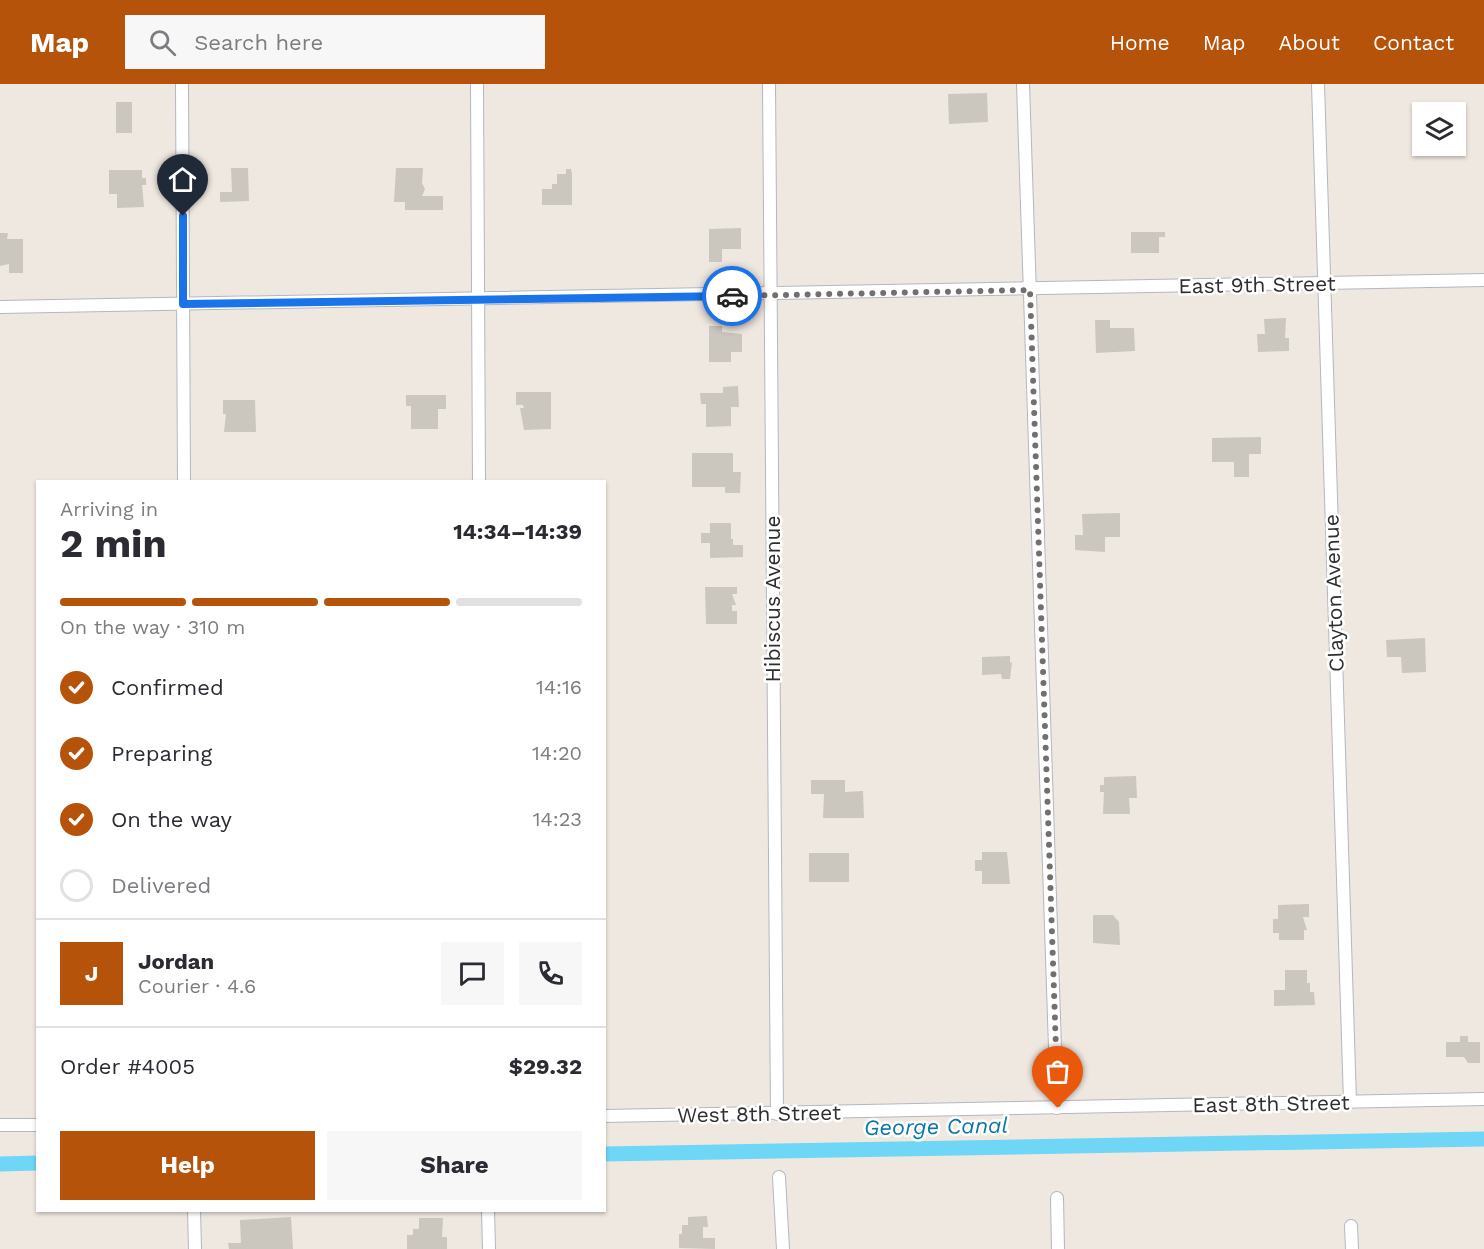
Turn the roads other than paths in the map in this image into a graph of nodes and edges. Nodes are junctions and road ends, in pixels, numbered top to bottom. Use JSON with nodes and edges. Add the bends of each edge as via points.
{"nodes":[{"id":1,"x":182,"y":84,"type":"edge"},
{"id":2,"x":477,"y":84,"type":"edge"},
{"id":3,"x":769,"y":84,"type":"edge"},
{"id":4,"x":1023,"y":84,"type":"edge"},
{"id":5,"x":1318,"y":84,"type":"edge"},
{"id":6,"x":1484,"y":280,"type":"edge"},
{"id":7,"x":1324,"y":283,"type":"junction"},
{"id":8,"x":1030,"y":290,"type":"junction"},
{"id":9,"x":771,"y":295,"type":"junction"},
{"id":10,"x":478,"y":299,"type":"junction"},
{"id":11,"x":183,"y":304,"type":"junction"},
{"id":12,"x":0,"y":308,"type":"edge"},
{"id":13,"x":184,"y":480,"type":"edge"},
{"id":14,"x":479,"y":480,"type":"edge"},
{"id":15,"x":1484,"y":1099,"type":"edge"},
{"id":16,"x":1350,"y":1102,"type":"junction"},
{"id":17,"x":1058,"y":1108,"type":"junction"},
{"id":18,"x":777,"y":1114,"type":"junction"},
{"id":19,"x":606,"y":1116,"type":"edge"},
{"id":20,"x":0,"y":1125,"type":"edge"},
{"id":21,"x":36,"y":1125,"type":"edge"},
{"id":22,"x":779,"y":1177,"type":"dead end"},
{"id":23,"x":1057,"y":1198,"type":"dead end"},
{"id":24,"x":194,"y":1212,"type":"edge"},
{"id":25,"x":488,"y":1212,"type":"edge"},
{"id":26,"x":1351,"y":1227,"type":"dead end"},
{"id":27,"x":195,"y":1249,"type":"edge"},
{"id":28,"x":489,"y":1249,"type":"edge"},
{"id":29,"x":783,"y":1249,"type":"edge"},
{"id":30,"x":1058,"y":1249,"type":"edge"},
{"id":31,"x":1352,"y":1249,"type":"edge"}],
"edges":[{"from":1,"to":11,"type":"street"},
{"from":2,"to":10,"type":"street"},
{"from":3,"to":9,"type":"street","name":"Hibiscus Avenue"},
{"from":4,"to":8,"type":"street"},
{"from":5,"to":7,"type":"street","name":"Clayton Avenue"},
{"from":6,"to":7,"type":"street","name":"East 9th Street"},
{"from":7,"to":8,"type":"street","name":"East 9th Street"},
{"from":7,"to":16,"type":"street","name":"Clayton Avenue"},
{"from":8,"to":9,"type":"street","name":"East 9th Street"},
{"from":8,"to":17,"type":"street"},
{"from":9,"to":10,"type":"street","name":"East 9th Street"},
{"from":9,"to":18,"type":"street","name":"Hibiscus Avenue"},
{"from":10,"to":11,"type":"street","name":"East 9th Street"},
{"from":10,"to":14,"type":"street"},
{"from":11,"to":12,"type":"street","name":"East 9th Street"},
{"from":11,"to":13,"type":"street"},
{"from":15,"to":16,"type":"street","name":"East 8th Street"},
{"from":16,"to":17,"type":"street","name":"East 8th Street"},
{"from":17,"to":18,"type":"street","name":"West 8th Street"},
{"from":18,"to":19,"type":"street","name":"West 8th Street"},
{"from":20,"to":21,"type":"street"},
{"from":22,"to":29,"type":"street"},
{"from":23,"to":30,"type":"street"},
{"from":24,"to":27,"type":"street"},
{"from":25,"to":28,"type":"street"},
{"from":26,"to":31,"type":"street"}]}
